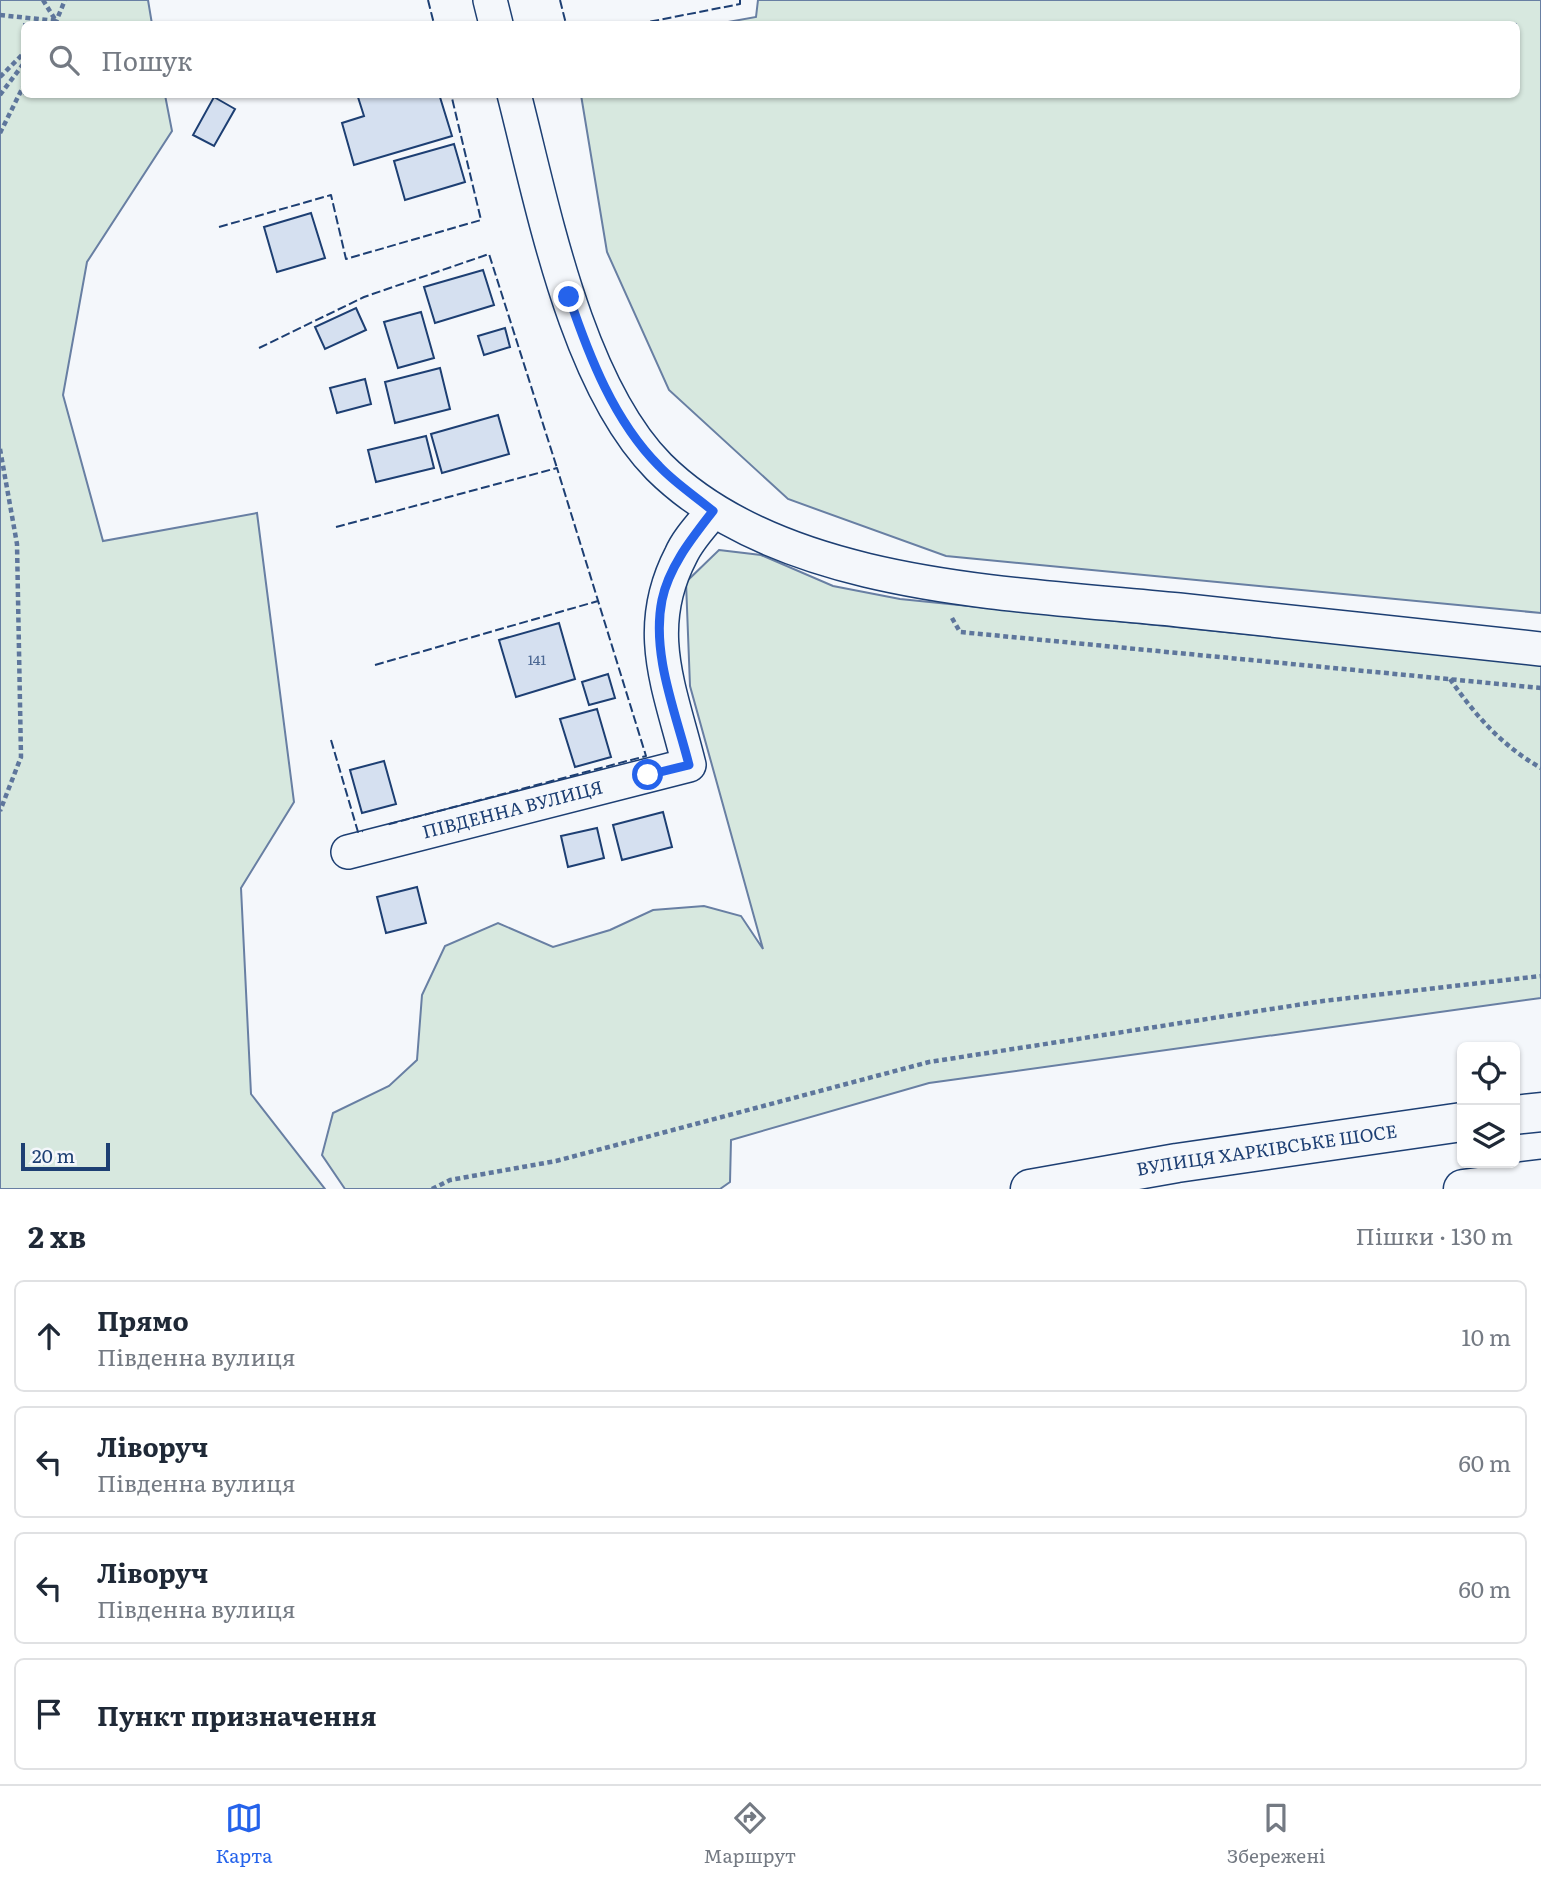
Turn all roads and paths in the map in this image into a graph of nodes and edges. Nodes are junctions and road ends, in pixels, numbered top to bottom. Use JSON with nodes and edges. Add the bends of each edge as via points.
{"nodes":[{"id":1,"x":43,"y":0,"type":"edge"},
{"id":2,"x":65,"y":0,"type":"edge"},
{"id":3,"x":490,"y":0,"type":"edge"},
{"id":4,"x":0,"y":15,"type":"edge"},
{"id":5,"x":37,"y":21,"type":"edge"},
{"id":6,"x":54,"y":21,"type":"edge"},
{"id":7,"x":56,"y":21,"type":"edge"},
{"id":8,"x":495,"y":21,"type":"edge"},
{"id":9,"x":21,"y":56,"type":"edge"},
{"id":10,"x":21,"y":67,"type":"edge"},
{"id":11,"x":0,"y":77,"type":"edge"},
{"id":12,"x":21,"y":91,"type":"edge"},
{"id":13,"x":0,"y":95,"type":"edge"},
{"id":14,"x":515,"y":98,"type":"edge"},
{"id":15,"x":0,"y":133,"type":"edge"},
{"id":16,"x":0,"y":449,"type":"edge"},
{"id":17,"x":713,"y":511,"type":"junction"},
{"id":18,"x":933,"y":584,"type":"junction"},
{"id":19,"x":1541,"y":649,"type":"edge"},
{"id":20,"x":1449,"y":679,"type":"junction"},
{"id":21,"x":1541,"y":688,"type":"edge"},
{"id":22,"x":1541,"y":768,"type":"edge"},
{"id":23,"x":0,"y":811,"type":"edge"},
{"id":24,"x":348,"y":852,"type":"dead end"},
{"id":25,"x":1541,"y":976,"type":"edge"},
{"id":26,"x":1541,"y":1112,"type":"edge"},
{"id":27,"x":1520,"y":1114,"type":"edge"},
{"id":28,"x":1457,"y":1123,"type":"edge"},
{"id":29,"x":1541,"y":1179,"type":"edge"},
{"id":30,"x":432,"y":1189,"type":"edge"},
{"id":31,"x":1030,"y":1189,"type":"edge"},
{"id":32,"x":1463,"y":1189,"type":"edge"}],
"edges":[{"from":1,"to":6,"type":"path"},
{"from":2,"to":7,"type":"path"},
{"from":3,"to":8,"type":"street"},
{"from":4,"to":5,"type":"path"},
{"from":9,"to":11,"type":"path"},
{"from":10,"to":13,"type":"path"},
{"from":12,"to":15,"type":"path"},
{"from":14,"to":17,"type":"street","via":[[554,250],[590,359],[658,466]]},
{"from":16,"to":23,"type":"path","via":[[17,544],[21,757]]},
{"from":17,"to":18,"type":"street","via":[[793,549]]},
{"from":17,"to":24,"type":"street","name":"ПІВДЕННА ВУЛИЦЯ","via":[[681,552],[662,599],[659,645],[689,765]]},
{"from":18,"to":19,"type":"street"},
{"from":18,"to":20,"type":"path","via":[[960,632]]},
{"from":20,"to":21,"type":"path"},
{"from":20,"to":22,"type":"path","via":[[1479,720]]},
{"from":25,"to":30,"type":"path","via":[[1323,1001],[929,1062],[555,1161],[450,1180]]},
{"from":26,"to":27,"type":"highway"},
{"from":28,"to":31,"type":"highway","name":"ВУЛИЦЯ ХАРКІВСЬКЕ ШОСЕ"},
{"from":29,"to":32,"type":"highway"}]}
